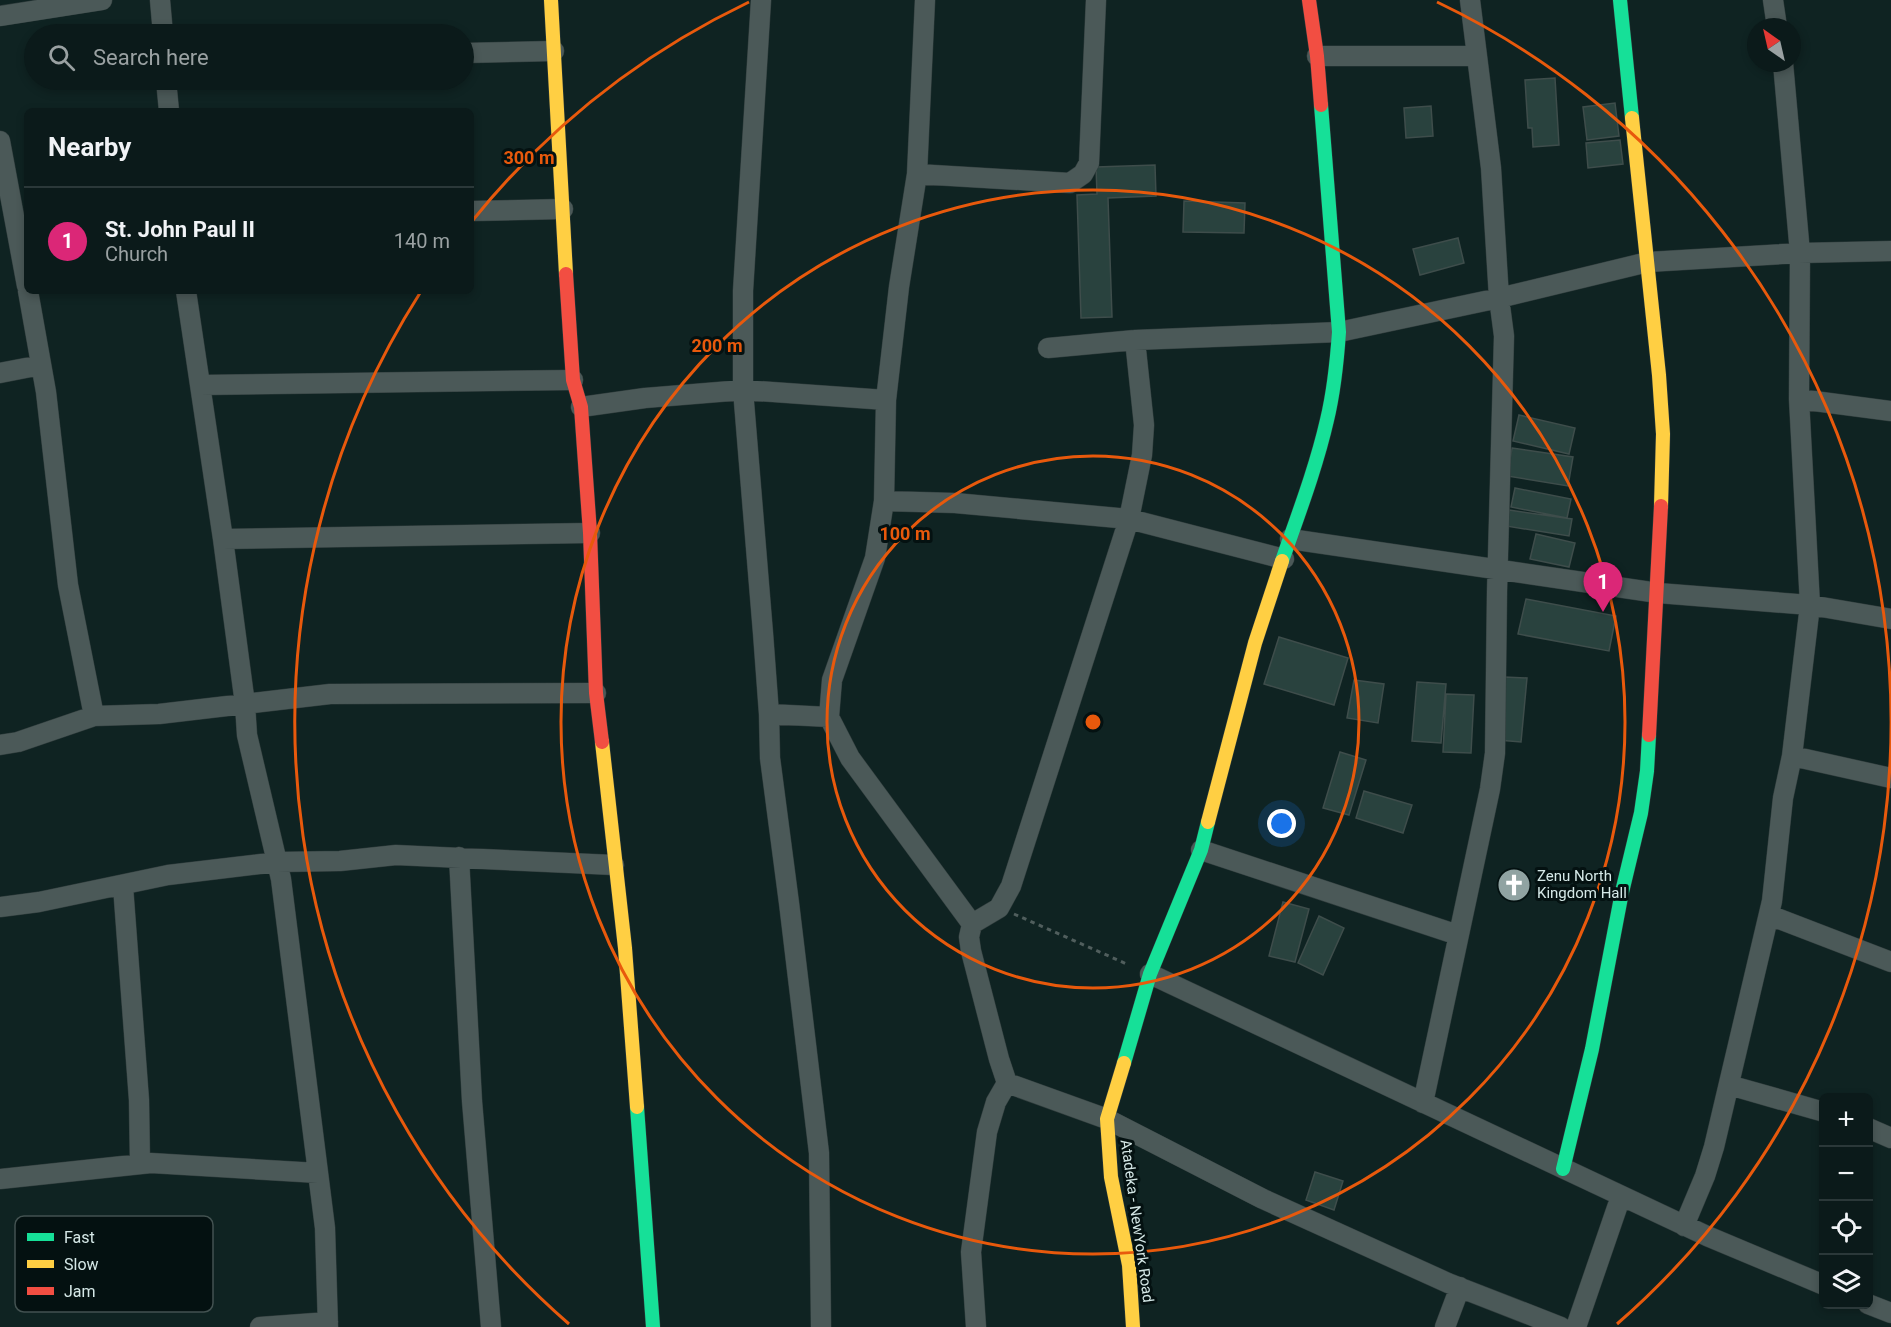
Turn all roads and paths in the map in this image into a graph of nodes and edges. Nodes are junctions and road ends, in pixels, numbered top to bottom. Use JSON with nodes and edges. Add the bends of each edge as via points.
{"nodes":[{"id":1,"x":102,"y":0,"type":"edge"},
{"id":2,"x":160,"y":0,"type":"edge"},
{"id":3,"x":551,"y":0,"type":"edge"},
{"id":4,"x":761,"y":0,"type":"edge"},
{"id":5,"x":925,"y":0,"type":"edge"},
{"id":6,"x":1096,"y":0,"type":"edge"},
{"id":7,"x":1309,"y":0,"type":"edge"},
{"id":8,"x":1470,"y":0,"type":"edge"},
{"id":9,"x":1620,"y":0,"type":"edge"},
{"id":10,"x":1773,"y":0,"type":"edge"},
{"id":11,"x":0,"y":16,"type":"edge"},
{"id":12,"x":1776,"y":18,"type":"edge"},
{"id":13,"x":161,"y":24,"type":"edge"},
{"id":14,"x":554,"y":51,"type":"junction"},
{"id":15,"x":474,"y":53,"type":"edge"},
{"id":16,"x":1317,"y":56,"type":"junction"},
{"id":17,"x":1476,"y":56,"type":"junction"},
{"id":18,"x":1784,"y":72,"type":"edge"},
{"id":19,"x":167,"y":90,"type":"edge"},
{"id":20,"x":169,"y":108,"type":"edge"},
{"id":21,"x":0,"y":141,"type":"edge"},
{"id":22,"x":917,"y":174,"type":"junction"},
{"id":23,"x":563,"y":209,"type":"junction"},
{"id":24,"x":474,"y":212,"type":"edge"},
{"id":25,"x":1891,"y":251,"type":"edge"},
{"id":26,"x":1800,"y":253,"type":"junction"},
{"id":27,"x":1648,"y":262,"type":"junction"},
{"id":28,"x":24,"y":270,"type":"edge"},
{"id":29,"x":29,"y":294,"type":"edge"},
{"id":30,"x":186,"y":294,"type":"edge"},
{"id":31,"x":1499,"y":298,"type":"junction"},
{"id":32,"x":1339,"y":332,"type":"junction"},
{"id":33,"x":1136,"y":340,"type":"junction"},
{"id":34,"x":1048,"y":348,"type":"dead end"},
{"id":35,"x":41,"y":365,"type":"junction"},
{"id":36,"x":0,"y":373,"type":"edge"},
{"id":37,"x":573,"y":380,"type":"junction"},
{"id":38,"x":200,"y":386,"type":"junction"},
{"id":39,"x":743,"y":390,"type":"junction"},
{"id":40,"x":1799,"y":399,"type":"junction"},
{"id":41,"x":886,"y":400,"type":"junction"},
{"id":42,"x":580,"y":407,"type":"junction"},
{"id":43,"x":1891,"y":411,"type":"edge"},
{"id":44,"x":884,"y":501,"type":"junction"},
{"id":45,"x":1129,"y":519,"type":"junction"},
{"id":46,"x":590,"y":533,"type":"junction"},
{"id":47,"x":223,"y":539,"type":"junction"},
{"id":48,"x":1290,"y":539,"type":"junction"},
{"id":49,"x":1284,"y":559,"type":"junction"},
{"id":50,"x":1498,"y":570,"type":"junction"},
{"id":51,"x":1658,"y":593,"type":"junction"},
{"id":52,"x":1810,"y":605,"type":"junction"},
{"id":53,"x":1891,"y":619,"type":"edge"},
{"id":54,"x":596,"y":693,"type":"junction"},
{"id":55,"x":245,"y":704,"type":"junction"},
{"id":56,"x":769,"y":714,"type":"junction"},
{"id":57,"x":94,"y":716,"type":"junction"},
{"id":58,"x":829,"y":717,"type":"junction"},
{"id":59,"x":0,"y":745,"type":"edge"},
{"id":60,"x":1792,"y":756,"type":"junction"},
{"id":61,"x":1891,"y":778,"type":"edge"},
{"id":62,"x":1201,"y":850,"type":"junction"},
{"id":63,"x":459,"y":857,"type":"junction"},
{"id":64,"x":277,"y":862,"type":"junction"},
{"id":65,"x":614,"y":865,"type":"junction"},
{"id":66,"x":123,"y":886,"type":"junction"},
{"id":67,"x":0,"y":908,"type":"edge"},
{"id":68,"x":999,"y":908,"type":"junction"},
{"id":69,"x":1769,"y":915,"type":"junction"},
{"id":70,"x":972,"y":924,"type":"junction"},
{"id":71,"x":1458,"y":935,"type":"junction"},
{"id":72,"x":1891,"y":962,"type":"edge"},
{"id":73,"x":1150,"y":974,"type":"junction"},
{"id":74,"x":1007,"y":1083,"type":"junction"},
{"id":75,"x":1729,"y":1085,"type":"junction"},
{"id":76,"x":1423,"y":1103,"type":"junction"},
{"id":77,"x":1819,"y":1111,"type":"edge"},
{"id":78,"x":1107,"y":1119,"type":"junction"},
{"id":79,"x":1873,"y":1130,"type":"edge"},
{"id":80,"x":1891,"y":1138,"type":"edge"},
{"id":81,"x":140,"y":1164,"type":"junction"},
{"id":82,"x":1563,"y":1169,"type":"junction"},
{"id":83,"x":318,"y":1173,"type":"junction"},
{"id":84,"x":0,"y":1179,"type":"edge"},
{"id":85,"x":1621,"y":1196,"type":"junction"},
{"id":86,"x":1684,"y":1226,"type":"junction"},
{"id":87,"x":1819,"y":1283,"type":"edge"},
{"id":88,"x":1460,"y":1287,"type":"junction"},
{"id":89,"x":1873,"y":1306,"type":"edge"},
{"id":90,"x":1891,"y":1313,"type":"edge"},
{"id":91,"x":328,"y":1325,"type":"edge"},
{"id":92,"x":260,"y":1327,"type":"edge"},
{"id":93,"x":491,"y":1327,"type":"edge"},
{"id":94,"x":653,"y":1327,"type":"edge"},
{"id":95,"x":821,"y":1327,"type":"edge"},
{"id":96,"x":976,"y":1327,"type":"edge"},
{"id":97,"x":1133,"y":1327,"type":"edge"},
{"id":98,"x":1445,"y":1327,"type":"edge"},
{"id":99,"x":1561,"y":1327,"type":"edge"},
{"id":100,"x":1576,"y":1327,"type":"edge"}],
"edges":[{"from":1,"to":11,"type":"street"},
{"from":2,"to":13,"type":"street"},
{"from":3,"to":14,"type":"street"},
{"from":4,"to":39,"type":"street","via":[[743,291]]},
{"from":5,"to":22,"type":"street"},
{"from":6,"to":22,"type":"street","via":[[1089,163],[1083,174],[1070,183]]},
{"from":7,"to":16,"type":"street"},
{"from":8,"to":17,"type":"street"},
{"from":9,"to":27,"type":"street"},
{"from":10,"to":12,"type":"street"},
{"from":14,"to":15,"type":"street"},
{"from":14,"to":23,"type":"street"},
{"from":16,"to":17,"type":"street"},
{"from":16,"to":32,"type":"street"},
{"from":17,"to":31,"type":"street","via":[[1491,168]]},
{"from":18,"to":26,"type":"street"},
{"from":19,"to":20,"type":"street"},
{"from":21,"to":28,"type":"street"},
{"from":22,"to":41,"type":"street"},
{"from":23,"to":24,"type":"street"},
{"from":23,"to":37,"type":"street"},
{"from":25,"to":26,"type":"street"},
{"from":26,"to":27,"type":"street"},
{"from":26,"to":40,"type":"street"},
{"from":27,"to":31,"type":"street"},
{"from":27,"to":51,"type":"street","via":[[1663,434]]},
{"from":29,"to":35,"type":"street"},
{"from":30,"to":38,"type":"street"},
{"from":31,"to":32,"type":"street"},
{"from":31,"to":50,"type":"street","via":[[1504,346]]},
{"from":32,"to":33,"type":"street"},
{"from":32,"to":48,"type":"street","via":[[1328,417]]},
{"from":33,"to":34,"type":"street"},
{"from":33,"to":45,"type":"street","via":[[1144,425]]},
{"from":35,"to":36,"type":"street"},
{"from":35,"to":57,"type":"street","via":[[68,585]]},
{"from":37,"to":38,"type":"street"},
{"from":37,"to":42,"type":"street"},
{"from":38,"to":47,"type":"street"},
{"from":39,"to":41,"type":"street"},
{"from":39,"to":42,"type":"street"},
{"from":39,"to":56,"type":"street"},
{"from":40,"to":43,"type":"street"},
{"from":40,"to":52,"type":"street"},
{"from":41,"to":44,"type":"street"},
{"from":42,"to":46,"type":"street"},
{"from":44,"to":45,"type":"street","via":[[955,502]]},
{"from":44,"to":58,"type":"street","via":[[875,558],[832,680]]},
{"from":45,"to":49,"type":"street"},
{"from":45,"to":68,"type":"street","via":[[1011,886]]},
{"from":46,"to":47,"type":"street"},
{"from":46,"to":54,"type":"street"},
{"from":47,"to":55,"type":"street"},
{"from":48,"to":49,"type":"street"},
{"from":48,"to":50,"type":"street"},
{"from":49,"to":62,"type":"street","via":[[1255,643]]},
{"from":50,"to":51,"type":"street"},
{"from":50,"to":71,"type":"street","via":[[1496,753]]},
{"from":51,"to":52,"type":"street"},
{"from":51,"to":82,"type":"street","via":[[1641,813]]},
{"from":52,"to":53,"type":"street"},
{"from":52,"to":60,"type":"street"},
{"from":54,"to":55,"type":"street","via":[[330,694]]},
{"from":54,"to":65,"type":"street"},
{"from":55,"to":57,"type":"street","via":[[159,714]]},
{"from":55,"to":64,"type":"street","via":[[247,735]]},
{"from":56,"to":58,"type":"street"},
{"from":56,"to":95,"type":"street","via":[[770,758],[819,1153]]},
{"from":57,"to":59,"type":"street"},
{"from":58,"to":70,"type":"street","via":[[850,758]]},
{"from":60,"to":61,"type":"street"},
{"from":60,"to":69,"type":"street"},
{"from":62,"to":71,"type":"street"},
{"from":62,"to":73,"type":"street"},
{"from":63,"to":64,"type":"street","via":[[396,855]]},
{"from":63,"to":65,"type":"street"},
{"from":63,"to":93,"type":"street","via":[[471,1101]]},
{"from":64,"to":66,"type":"street","via":[[168,875]]},
{"from":64,"to":83,"type":"street"},
{"from":65,"to":94,"type":"street","via":[[625,948]]},
{"from":66,"to":67,"type":"street"},
{"from":66,"to":81,"type":"street"},
{"from":68,"to":70,"type":"street"},
{"from":68,"to":73,"type":"path"},
{"from":69,"to":72,"type":"street"},
{"from":69,"to":75,"type":"street"},
{"from":70,"to":74,"type":"street","via":[[971,951]]},
{"from":71,"to":76,"type":"street"},
{"from":73,"to":76,"type":"street"},
{"from":73,"to":78,"type":"street"},
{"from":74,"to":78,"type":"street"},
{"from":74,"to":96,"type":"street","via":[[996,1102],[987,1132],[971,1252]]},
{"from":75,"to":77,"type":"street"},
{"from":75,"to":86,"type":"street","via":[[1705,1176]]},
{"from":76,"to":82,"type":"street"},
{"from":78,"to":88,"type":"street","via":[[1263,1198]]},
{"from":78,"to":97,"type":"street","name":"Atadeka - NewYork Road","via":[[1111,1177],[1129,1265]]},
{"from":79,"to":80,"type":"street"},
{"from":81,"to":83,"type":"street"},
{"from":81,"to":84,"type":"street"},
{"from":82,"to":85,"type":"street"},
{"from":83,"to":91,"type":"street","via":[[325,1228]]},
{"from":85,"to":86,"type":"street"},
{"from":85,"to":100,"type":"street"},
{"from":86,"to":87,"type":"street"},
{"from":88,"to":98,"type":"street"},
{"from":88,"to":99,"type":"street"},
{"from":89,"to":90,"type":"street"},
{"from":91,"to":92,"type":"street"}]}
